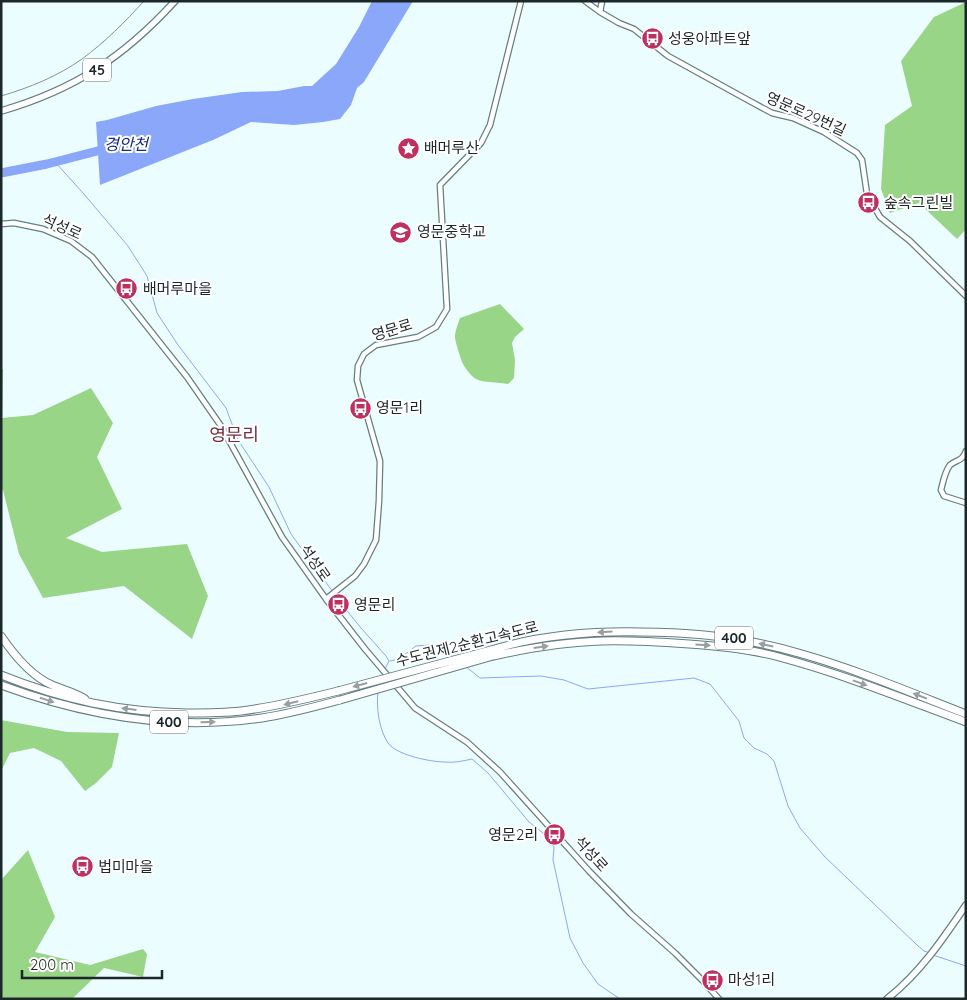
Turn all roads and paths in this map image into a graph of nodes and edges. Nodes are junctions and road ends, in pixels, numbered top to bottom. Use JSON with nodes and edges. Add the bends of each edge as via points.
{"nodes":[{"id":1,"x":175,"y":1,"type":"edge"},
{"id":2,"x":521,"y":1,"type":"edge"},
{"id":3,"x":586,"y":1,"type":"edge"},
{"id":4,"x":602,"y":1,"type":"edge"},
{"id":5,"x":600,"y":12,"type":"junction"},
{"id":6,"x":1,"y":111,"type":"edge"},
{"id":7,"x":1,"y":224,"type":"edge"},
{"id":8,"x":966,"y":296,"type":"edge"},
{"id":9,"x":966,"y":451,"type":"edge"},
{"id":10,"x":966,"y":503,"type":"edge"},
{"id":11,"x":328,"y":598,"type":"junction"},
{"id":12,"x":1,"y":636,"type":"edge"},
{"id":13,"x":492,"y":653,"type":"junction"},
{"id":14,"x":1,"y":674,"type":"edge"},
{"id":15,"x":1,"y":684,"type":"edge"},
{"id":16,"x":91,"y":704,"type":"junction"},
{"id":17,"x":966,"y":714,"type":"edge"},
{"id":18,"x":966,"y":722,"type":"edge"},
{"id":19,"x":966,"y":905,"type":"edge"},
{"id":20,"x":719,"y":999,"type":"edge"},
{"id":21,"x":887,"y":999,"type":"edge"}],
"edges":[{"from":1,"to":6,"type":"main road","number":"45","via":[[126,49],[93,72],[38,100]]},
{"from":2,"to":11,"type":"street","name":"영문로","via":[[490,125],[481,143],[440,185],[447,309],[436,327],[418,337],[376,345],[364,354],[358,366],[357,380],[380,461],[376,540],[355,576]]},
{"from":3,"to":5,"type":"street","name":"영문로29번길"},
{"from":4,"to":5,"type":"street"},
{"from":5,"to":8,"type":"street","name":"영문로29번길","via":[[634,29],[668,56],[752,103],[824,132],[857,153],[862,160],[867,194],[880,217],[910,241]]},
{"from":7,"to":11,"type":"street","name":"석성로","via":[[43,228],[71,241],[92,257],[187,377],[221,426],[282,537]]},
{"from":9,"to":10,"type":"street","via":[[948,469],[941,490],[944,496]]},
{"from":11,"to":20,"type":"street","name":"석성로","via":[[416,708],[467,742],[500,772],[589,872],[676,953]]},
{"from":12,"to":16,"type":"highway","via":[[25,666],[41,679],[83,697]]},
{"from":15,"to":13,"type":"highway","name":"수도권제2순환고속도로","number":"400","one_way":true,"bridge":true,"via":[[92,712],[207,723],[307,709]]},
{"from":13,"to":16,"type":"highway","name":"수도권제2순환고속도로","number":"400","one_way":true,"bridge":true,"via":[[282,705],[239,712],[168,713]]},
{"from":17,"to":13,"type":"highway","name":"수도권제2순환고속도로","number":"400","one_way":true,"via":[[822,660],[730,638],[680,633],[608,632],[530,640]]},
{"from":13,"to":18,"type":"highway","name":"수도권제2순환고속도로","number":"400","one_way":true,"via":[[600,641],[716,646],[818,668]]},
{"from":14,"to":16,"type":"highway","name":"수도권제2순환고속도로","number":"400","via":[[29,686]]},
{"from":19,"to":21,"type":"main road","via":[[938,945]]}]}
